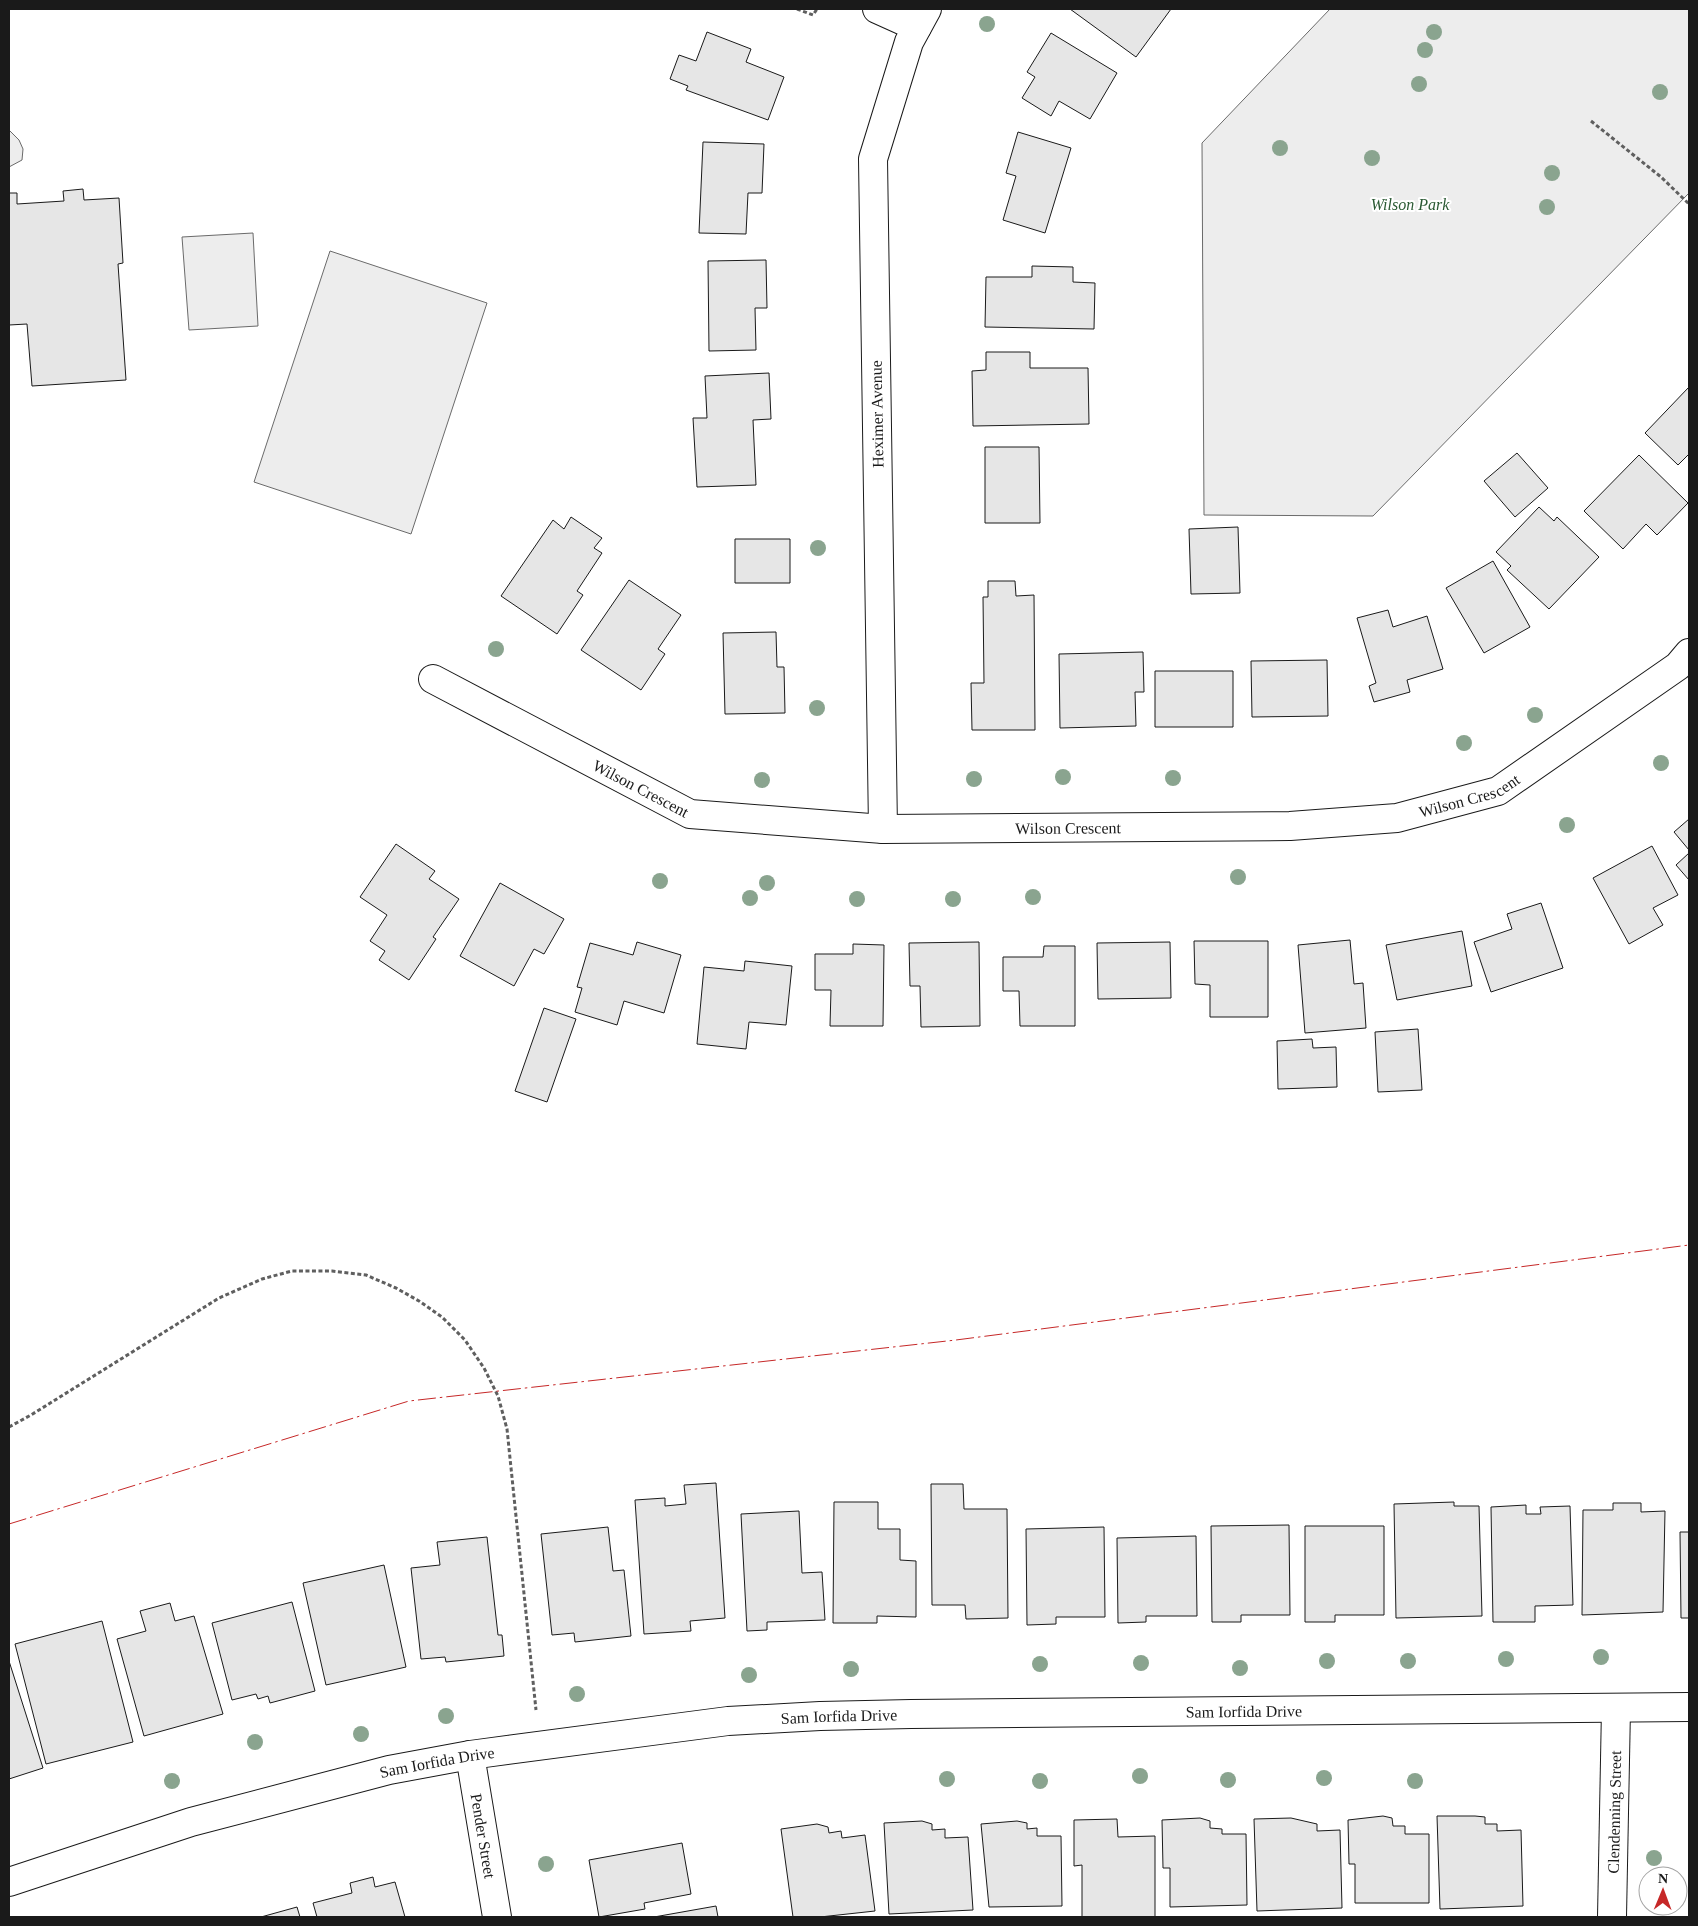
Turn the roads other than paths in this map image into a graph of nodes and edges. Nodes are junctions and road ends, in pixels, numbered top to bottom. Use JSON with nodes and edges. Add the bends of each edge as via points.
{"nodes":[{"id":1,"x":877,"y":9,"type":"edge"},
{"id":2,"x":922,"y":18,"type":"edge"},
{"id":3,"x":1689,"y":653,"type":"edge"},
{"id":4,"x":433,"y":679,"type":"dead end"},
{"id":5,"x":883,"y":829,"type":"junction"},
{"id":6,"x":1689,"y":1707,"type":"edge"},
{"id":7,"x":1616,"y":1708,"type":"junction"},
{"id":8,"x":470,"y":1755,"type":"junction"},
{"id":9,"x":9,"y":1882,"type":"edge"},
{"id":10,"x":497,"y":1917,"type":"edge"},
{"id":11,"x":1612,"y":1917,"type":"edge"}],
"edges":[{"from":1,"to":2,"type":"street"},
{"from":2,"to":5,"type":"street","name":"Heximer Avenue","via":[[909,42],[872,159]]},
{"from":3,"to":5,"type":"street","name":"Wilson Crescent","via":[[1678,666],[1498,791],[1397,818],[1290,826]]},
{"from":4,"to":5,"type":"street","name":"Wilson Crescent","via":[[690,814]]},
{"from":6,"to":7,"type":"street","name":"Sam Iorfida Drive"},
{"from":7,"to":8,"type":"street","name":"Sam Iorfida Drive","via":[[820,1716],[728,1721]]},
{"from":7,"to":11,"type":"street","name":"Clendenning Street"},
{"from":8,"to":9,"type":"street","name":"Sam Iorfida Drive","via":[[389,1770],[200,1819]]},
{"from":8,"to":10,"type":"street","name":"Pender Street"}]}
